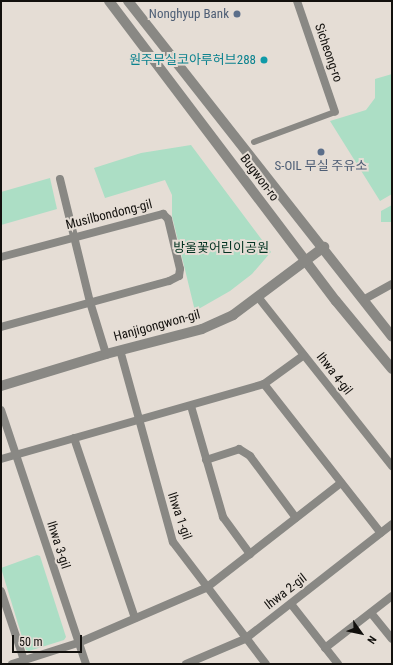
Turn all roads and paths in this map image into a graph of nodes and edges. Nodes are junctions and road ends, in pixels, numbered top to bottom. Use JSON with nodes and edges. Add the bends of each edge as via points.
{"nodes":[{"id":1,"x":109,"y":1,"type":"edge"},
{"id":2,"x":128,"y":1,"type":"edge"},
{"id":3,"x":297,"y":1,"type":"edge"},
{"id":4,"x":335,"y":112,"type":"joint"},
{"id":5,"x":254,"y":142,"type":"dead end"},
{"id":6,"x":60,"y":179,"type":"dead end"},
{"id":7,"x":75,"y":236,"type":"junction"},
{"id":8,"x":324,"y":247,"type":"junction"},
{"id":9,"x":1,"y":257,"type":"edge"},
{"id":10,"x":305,"y":260,"type":"junction"},
{"id":11,"x":392,"y":284,"type":"edge"},
{"id":12,"x":258,"y":296,"type":"junction"},
{"id":13,"x":363,"y":300,"type":"junction"},
{"id":14,"x":90,"y":302,"type":"junction"},
{"id":15,"x":1,"y":327,"type":"edge"},
{"id":16,"x":392,"y":336,"type":"edge"},
{"id":17,"x":120,"y":350,"type":"junction"},
{"id":18,"x":106,"y":354,"type":"junction"},
{"id":19,"x":304,"y":355,"type":"junction"},
{"id":20,"x":392,"y":369,"type":"edge"},
{"id":21,"x":264,"y":384,"type":"junction"},
{"id":22,"x":1,"y":386,"type":"edge"},
{"id":23,"x":191,"y":406,"type":"junction"},
{"id":24,"x":1,"y":410,"type":"edge"},
{"id":25,"x":138,"y":421,"type":"junction"},
{"id":26,"x":74,"y":438,"type":"junction"},
{"id":27,"x":16,"y":454,"type":"junction"},
{"id":28,"x":1,"y":459,"type":"edge"},
{"id":29,"x":206,"y":460,"type":"junction"},
{"id":30,"x":392,"y":466,"type":"edge"},
{"id":31,"x":341,"y":483,"type":"junction"},
{"id":32,"x":296,"y":518,"type":"junction"},
{"id":33,"x":392,"y":524,"type":"edge"},
{"id":34,"x":380,"y":533,"type":"junction"},
{"id":35,"x":250,"y":554,"type":"junction"},
{"id":36,"x":206,"y":588,"type":"junction"},
{"id":37,"x":1,"y":591,"type":"edge"},
{"id":38,"x":392,"y":596,"type":"edge"},
{"id":39,"x":291,"y":604,"type":"junction"},
{"id":40,"x":371,"y":613,"type":"junction"},
{"id":41,"x":135,"y":618,"type":"junction"},
{"id":42,"x":244,"y":639,"type":"junction"},
{"id":43,"x":392,"y":639,"type":"edge"},
{"id":44,"x":78,"y":642,"type":"junction"},
{"id":45,"x":325,"y":648,"type":"junction"},
{"id":46,"x":24,"y":660,"type":"junction"},
{"id":47,"x":12,"y":664,"type":"edge"},
{"id":48,"x":86,"y":664,"type":"edge"},
{"id":49,"x":186,"y":664,"type":"edge"},
{"id":50,"x":266,"y":664,"type":"edge"},
{"id":51,"x":338,"y":664,"type":"edge"}],
"edges":[{"from":1,"to":10,"type":"street","name":"Bugwon-ro"},
{"from":2,"to":8,"type":"street","name":"Bugwon-ro"},
{"from":3,"to":4,"type":"street","name":"Sicheong-ro"},
{"from":4,"to":5,"type":"street"},
{"from":6,"to":7,"type":"street"},
{"from":7,"to":9,"type":"street","name":"Musilbondong-gil"},
{"from":7,"to":14,"type":"street"},
{"from":7,"to":14,"type":"street","name":"Musilbondong-gil","via":[[163,214],[168,219],[180,269],[179,276],[169,281]]},
{"from":8,"to":10,"type":"street","name":"Hanjigongwon-gil"},
{"from":8,"to":13,"type":"street","name":"Bugwon-ro"},
{"from":10,"to":12,"type":"street","name":"Hanjigongwon-gil"},
{"from":10,"to":20,"type":"street","name":"Bugwon-ro"},
{"from":11,"to":13,"type":"street"},
{"from":12,"to":17,"type":"street","name":"Hanjigongwon-gil","via":[[233,315],[202,329]]},
{"from":12,"to":19,"type":"street","name":"Ihwa 4-gil"},
{"from":13,"to":16,"type":"street","name":"Bugwon-ro"},
{"from":14,"to":15,"type":"street","name":"Musilbondong-gil"},
{"from":14,"to":18,"type":"street"},
{"from":17,"to":18,"type":"street","name":"Hanjigongwon-gil"},
{"from":17,"to":25,"type":"street","name":"Ihwa 1-gil"},
{"from":18,"to":22,"type":"street","name":"Hanjigongwon-gil"},
{"from":19,"to":21,"type":"street"},
{"from":19,"to":30,"type":"street","name":"Ihwa 4-gil"},
{"from":21,"to":23,"type":"street"},
{"from":21,"to":31,"type":"street"},
{"from":23,"to":25,"type":"street"},
{"from":23,"to":29,"type":"street"},
{"from":24,"to":27,"type":"street","name":"Ihwa 3-gil"},
{"from":25,"to":26,"type":"street"},
{"from":25,"to":36,"type":"street","name":"Ihwa 1-gil","via":[[173,542]]},
{"from":26,"to":27,"type":"street"},
{"from":26,"to":41,"type":"street"},
{"from":27,"to":28,"type":"street"},
{"from":27,"to":44,"type":"street","name":"Ihwa 3-gil"},
{"from":29,"to":32,"type":"street","via":[[239,450],[250,456]]},
{"from":29,"to":35,"type":"street","via":[[223,516]]},
{"from":31,"to":32,"type":"street"},
{"from":31,"to":34,"type":"street"},
{"from":32,"to":35,"type":"street"},
{"from":33,"to":34,"type":"street","name":"Ihwa 2-gil"},
{"from":34,"to":39,"type":"street","name":"Ihwa 2-gil"},
{"from":35,"to":36,"type":"street"},
{"from":36,"to":41,"type":"street"},
{"from":36,"to":42,"type":"street","name":"Ihwa 1-gil"},
{"from":37,"to":46,"type":"street"},
{"from":38,"to":40,"type":"street"},
{"from":39,"to":42,"type":"street","name":"Ihwa 2-gil"},
{"from":39,"to":45,"type":"street"},
{"from":40,"to":43,"type":"street"},
{"from":40,"to":45,"type":"street"},
{"from":41,"to":44,"type":"street"},
{"from":42,"to":49,"type":"street","name":"Ihwa 2-gil"},
{"from":42,"to":50,"type":"street","name":"Ihwa 1-gil"},
{"from":44,"to":46,"type":"street"},
{"from":44,"to":48,"type":"street","name":"Ihwa 3-gil"},
{"from":45,"to":51,"type":"street"},
{"from":46,"to":47,"type":"street"}]}
